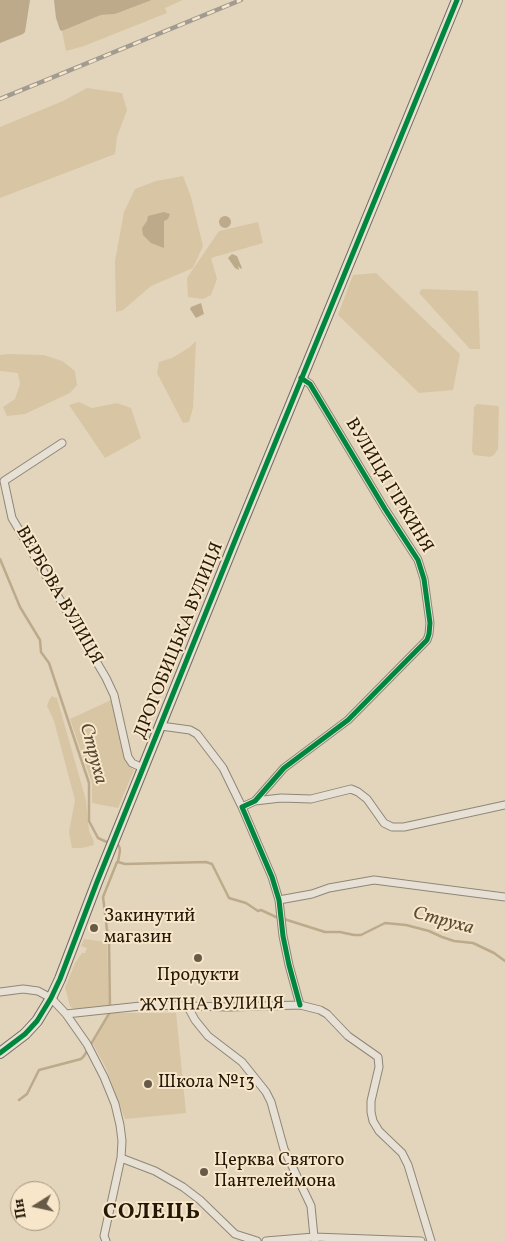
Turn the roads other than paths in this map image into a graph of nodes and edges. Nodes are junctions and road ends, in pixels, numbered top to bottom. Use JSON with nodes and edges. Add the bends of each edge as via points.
{"nodes":[{"id":1,"x":457,"y":0,"type":"edge"},
{"id":2,"x":301,"y":378,"type":"junction"},
{"id":3,"x":62,"y":443,"type":"dead end"},
{"id":4,"x":162,"y":726,"type":"junction"},
{"id":5,"x":143,"y":768,"type":"junction"},
{"id":6,"x":255,"y":801,"type":"junction"},
{"id":7,"x":505,"y":805,"type":"edge"},
{"id":8,"x":242,"y":808,"type":"junction"},
{"id":9,"x":505,"y":898,"type":"edge"},
{"id":10,"x":279,"y":900,"type":"junction"},
{"id":11,"x":0,"y":992,"type":"edge"},
{"id":12,"x":51,"y":998,"type":"junction"},
{"id":13,"x":187,"y":1005,"type":"junction"},
{"id":14,"x":300,"y":1005,"type":"junction"},
{"id":15,"x":66,"y":1014,"type":"junction"},
{"id":16,"x":0,"y":1053,"type":"edge"},
{"id":17,"x":121,"y":1158,"type":"junction"},
{"id":18,"x":103,"y":1239,"type":"edge"},
{"id":19,"x":314,"y":1239,"type":"edge"},
{"id":20,"x":257,"y":1241,"type":"edge"},
{"id":21,"x":266,"y":1241,"type":"edge"},
{"id":22,"x":421,"y":1241,"type":"edge"},
{"id":23,"x":431,"y":1241,"type":"edge"}],
"edges":[{"from":1,"to":2,"type":"street","name":"ДРОГОБИЦЬКА ВУЛИЦЯ"},
{"from":2,"to":4,"type":"street","name":"ДРОГОБИЦЬКА ВУЛИЦЯ"},
{"from":2,"to":6,"type":"street","name":"ВУЛИЦЯ ГІРКИНЯ","via":[[310,384],[418,560],[424,579],[429,634],[427,640],[348,720],[284,768]]},
{"from":3,"to":5,"type":"street","name":"ВЕРБОВА ВУЛИЦЯ","via":[[4,481],[12,518],[106,678],[114,695],[128,757]]},
{"from":4,"to":5,"type":"street","name":"ДРОГОБИЦЬКА ВУЛИЦЯ"},
{"from":4,"to":8,"type":"street","via":[[197,734],[223,768]]},
{"from":5,"to":12,"type":"street","name":"ДРОГОБИЦЬКА ВУЛИЦЯ"},
{"from":6,"to":7,"type":"street","via":[[310,799],[351,789],[367,799],[384,823],[392,827]]},
{"from":6,"to":8,"type":"street","name":"ВУЛИЦЯ ГІРКИНЯ"},
{"from":8,"to":10,"type":"street"},
{"from":9,"to":10,"type":"street","via":[[374,880]]},
{"from":10,"to":14,"type":"street","via":[[287,955]]},
{"from":11,"to":12,"type":"street","via":[[23,989],[38,991]]},
{"from":12,"to":15,"type":"street"},
{"from":12,"to":16,"type":"street","name":"ДРОГОБИЦЬКА ВУЛИЦЯ","via":[[25,1034]]},
{"from":13,"to":14,"type":"street","name":"ЖУПНА ВУЛИЦЯ"},
{"from":13,"to":15,"type":"street","name":"ЖУПНА ВУЛИЦЯ","via":[[150,1005]]},
{"from":13,"to":19,"type":"street","via":[[208,1036],[242,1062],[266,1092],[284,1149],[310,1206]]},
{"from":14,"to":23,"type":"street","name":"ЖУПНА ВУЛИЦЯ","via":[[327,1014],[348,1036],[378,1057],[371,1101],[373,1121],[402,1153],[408,1165]]},
{"from":15,"to":17,"type":"street","via":[[89,1046],[115,1104],[120,1125]]},
{"from":17,"to":18,"type":"street"},
{"from":17,"to":20,"type":"street","via":[[171,1180],[200,1200],[235,1234]]},
{"from":19,"to":21,"type":"street"},
{"from":19,"to":22,"type":"street"}]}
